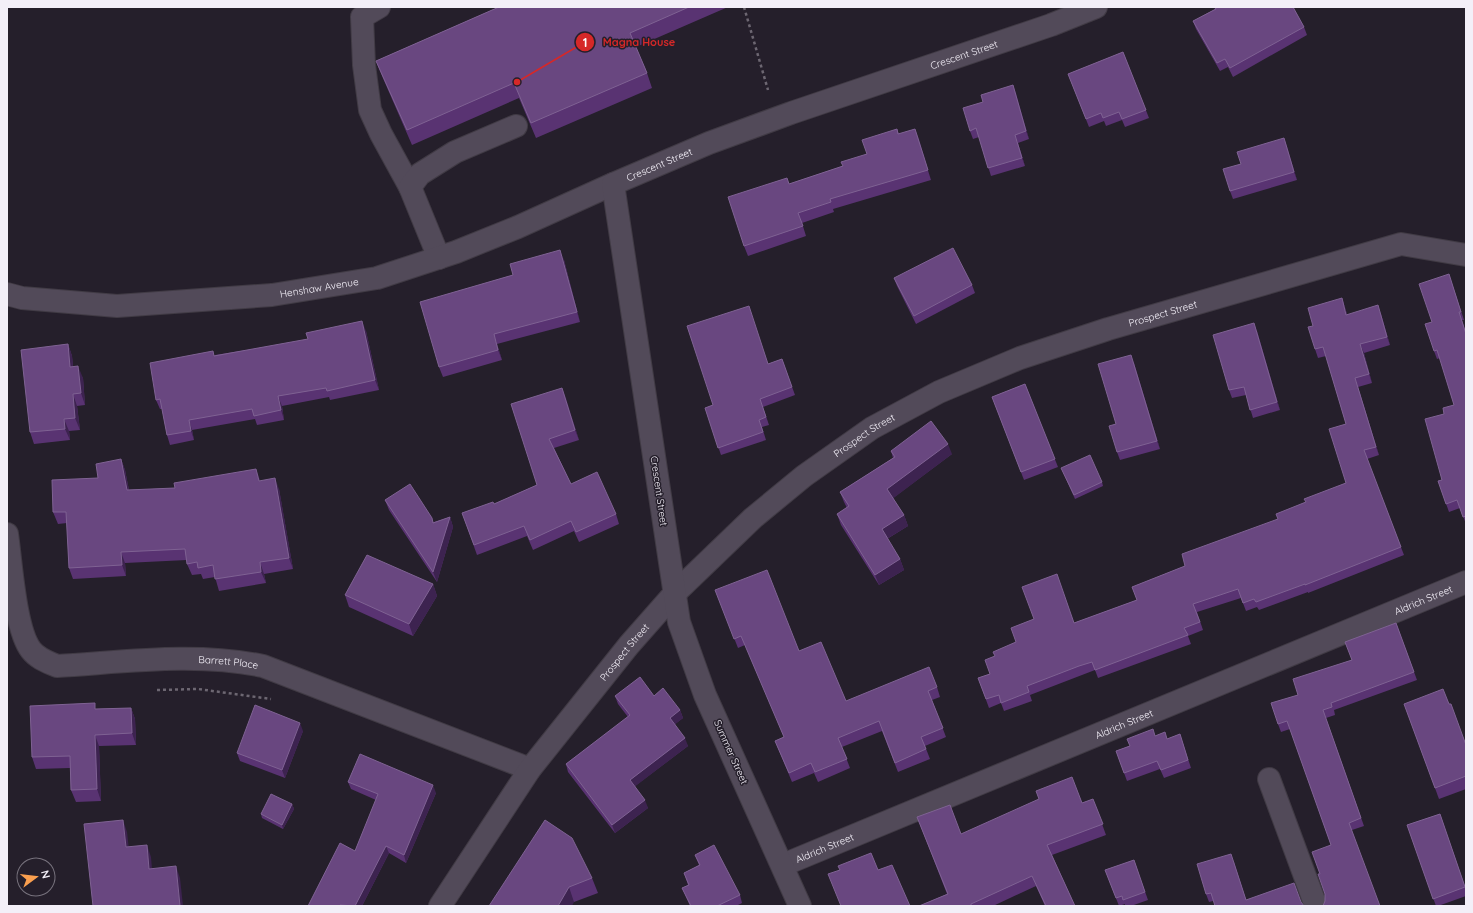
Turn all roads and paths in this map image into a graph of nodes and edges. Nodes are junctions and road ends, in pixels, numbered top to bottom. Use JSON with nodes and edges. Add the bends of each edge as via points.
{"nodes":[{"id":1,"x":379,"y":7,"type":"edge"},
{"id":2,"x":744,"y":7,"type":"edge"},
{"id":3,"x":1096,"y":7,"type":"edge"},
{"id":4,"x":768,"y":90,"type":"dead end"},
{"id":5,"x":516,"y":126,"type":"dead end"},
{"id":6,"x":613,"y":184,"type":"junction"},
{"id":7,"x":410,"y":187,"type":"junction"},
{"id":8,"x":1466,"y":255,"type":"edge"},
{"id":9,"x":439,"y":258,"type":"junction"},
{"id":10,"x":7,"y":294,"type":"edge"},
{"id":11,"x":7,"y":534,"type":"edge"},
{"id":12,"x":1466,"y":582,"type":"edge"},
{"id":13,"x":674,"y":594,"type":"junction"},
{"id":14,"x":157,"y":690,"type":"dead end"},
{"id":15,"x":278,"y":702,"type":"dead end"},
{"id":16,"x":530,"y":769,"type":"junction"},
{"id":17,"x":1269,"y":779,"type":"dead end"},
{"id":18,"x":783,"y":866,"type":"junction"},
{"id":19,"x":440,"y":906,"type":"edge"},
{"id":20,"x":800,"y":906,"type":"edge"},
{"id":21,"x":1316,"y":906,"type":"edge"}],
"edges":[{"from":1,"to":7,"type":"street","via":[[362,16],[364,65],[370,110]]},
{"from":2,"to":4,"type":"path"},
{"from":3,"to":6,"type":"street","name":"Crescent Street","via":[[1051,25],[716,140]]},
{"from":5,"to":7,"type":"street","via":[[455,152],[420,174]]},
{"from":6,"to":9,"type":"street","name":"Henshaw Avenue","via":[[518,227]]},
{"from":6,"to":13,"type":"street","name":"Crescent Street"},
{"from":7,"to":9,"type":"street"},
{"from":8,"to":13,"type":"street","name":"Prospect Street","via":[[1401,244],[1108,329],[1020,358],[939,392],[872,428],[804,476],[753,518]]},
{"from":9,"to":10,"type":"street","name":"Henshaw Avenue","via":[[377,278],[272,295],[118,306],[22,298]]},
{"from":11,"to":16,"type":"street","name":"Barrett Place","via":[[18,618],[31,650],[41,659],[57,666],[183,659],[226,660],[263,666]]},
{"from":12,"to":18,"type":"street","name":"Aldrich Street"},
{"from":13,"to":16,"type":"street","name":"Prospect Street","via":[[629,645]]},
{"from":13,"to":18,"type":"street","name":"Summer Street","via":[[679,622],[705,695]]},
{"from":14,"to":15,"type":"path","via":[[198,689]]},
{"from":16,"to":19,"type":"street","name":"Prospect Street"},
{"from":17,"to":21,"type":"street"},
{"from":18,"to":20,"type":"street","name":"Summer Street"}]}
